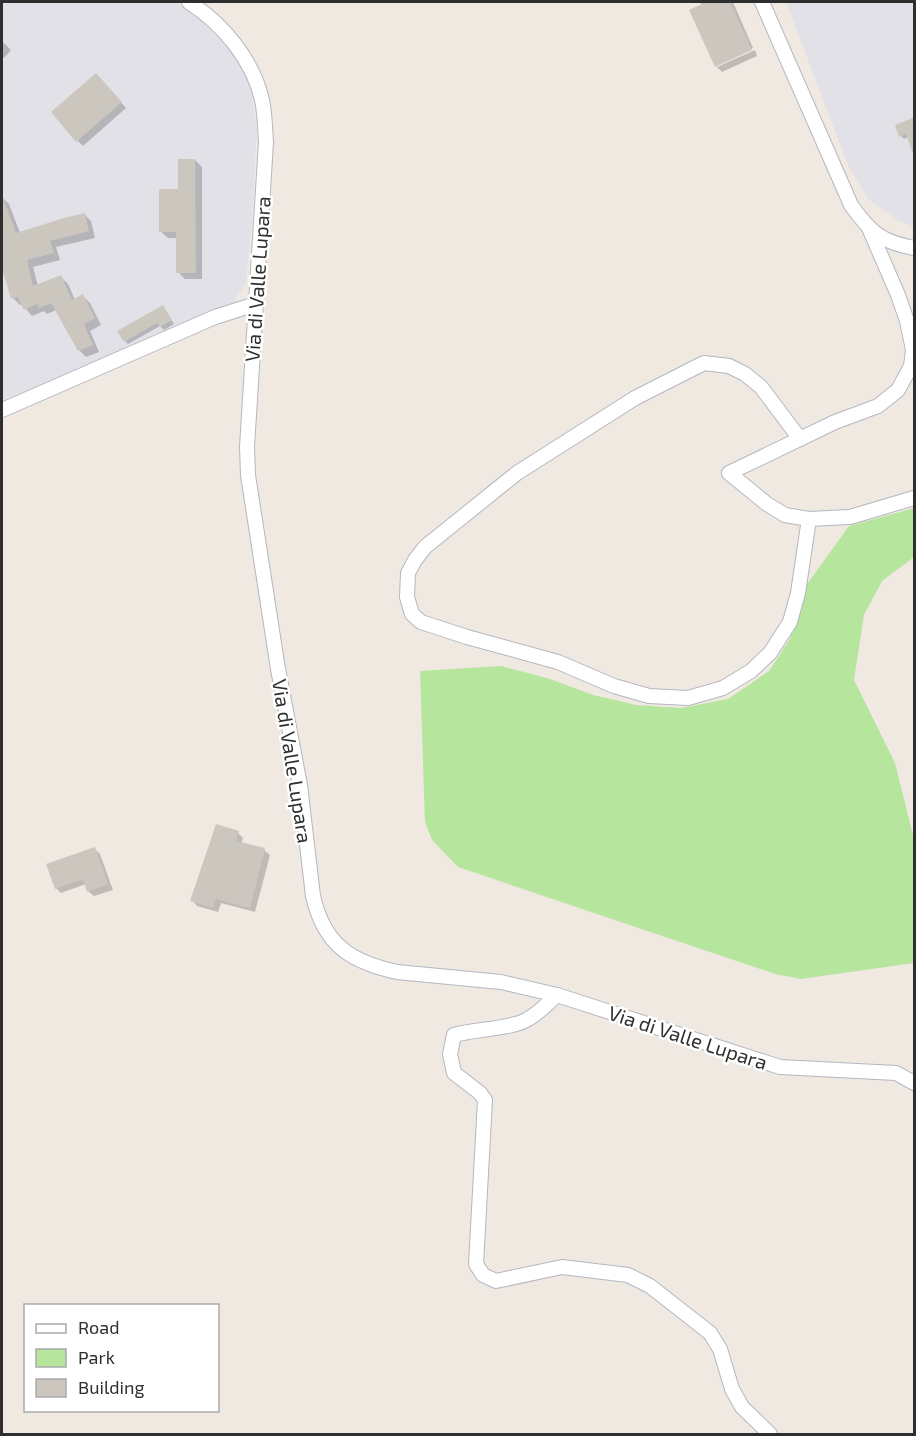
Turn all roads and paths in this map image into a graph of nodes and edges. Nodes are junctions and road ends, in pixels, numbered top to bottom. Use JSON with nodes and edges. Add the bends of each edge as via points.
{"nodes":[{"id":1,"x":189,"y":2,"type":"edge"},
{"id":2,"x":762,"y":2,"type":"edge"},
{"id":3,"x":869,"y":228,"type":"junction"},
{"id":4,"x":915,"y":248,"type":"edge"},
{"id":5,"x":256,"y":304,"type":"junction"},
{"id":6,"x":2,"y":410,"type":"edge"},
{"id":7,"x":800,"y":439,"type":"junction"},
{"id":8,"x":915,"y":498,"type":"edge"},
{"id":9,"x":809,"y":519,"type":"junction"},
{"id":10,"x":557,"y":995,"type":"junction"},
{"id":11,"x":915,"y":1083,"type":"edge"},
{"id":12,"x":770,"y":1434,"type":"edge"}],
"edges":[{"from":1,"to":5,"type":"street","name":"Via di Valle Lupara","via":[[208,15],[233,42],[254,75],[263,102],[266,142]]},
{"from":2,"to":3,"type":"street","via":[[851,205]]},
{"from":3,"to":4,"type":"street","via":[[877,236]]},
{"from":3,"to":7,"type":"street","via":[[907,321],[911,366],[898,390],[878,406]]},
{"from":5,"to":6,"type":"street","via":[[215,317]]},
{"from":5,"to":10,"type":"street","name":"Via di Valle Lupara","via":[[248,475],[300,785],[313,897],[320,919],[337,945],[370,965],[398,972],[501,982]]},
{"from":7,"to":9,"type":"street","via":[[729,473],[785,515]]},
{"from":7,"to":9,"type":"street","via":[[761,387],[745,374],[729,366],[704,363],[635,398],[517,473],[425,547],[408,573],[407,597],[412,614],[421,622],[558,662],[649,696],[688,698],[723,688],[751,671],[770,653],[790,622]]},
{"from":8,"to":9,"type":"street","via":[[850,517]]},
{"from":10,"to":11,"type":"street","name":"Via di Valle Lupara","via":[[780,1067],[896,1073]]},
{"from":10,"to":12,"type":"street","via":[[527,1020],[454,1035],[450,1054],[454,1073],[485,1100],[476,1264],[483,1275],[496,1281],[562,1267],[628,1275],[650,1286],[710,1333],[742,1407]]}]}
